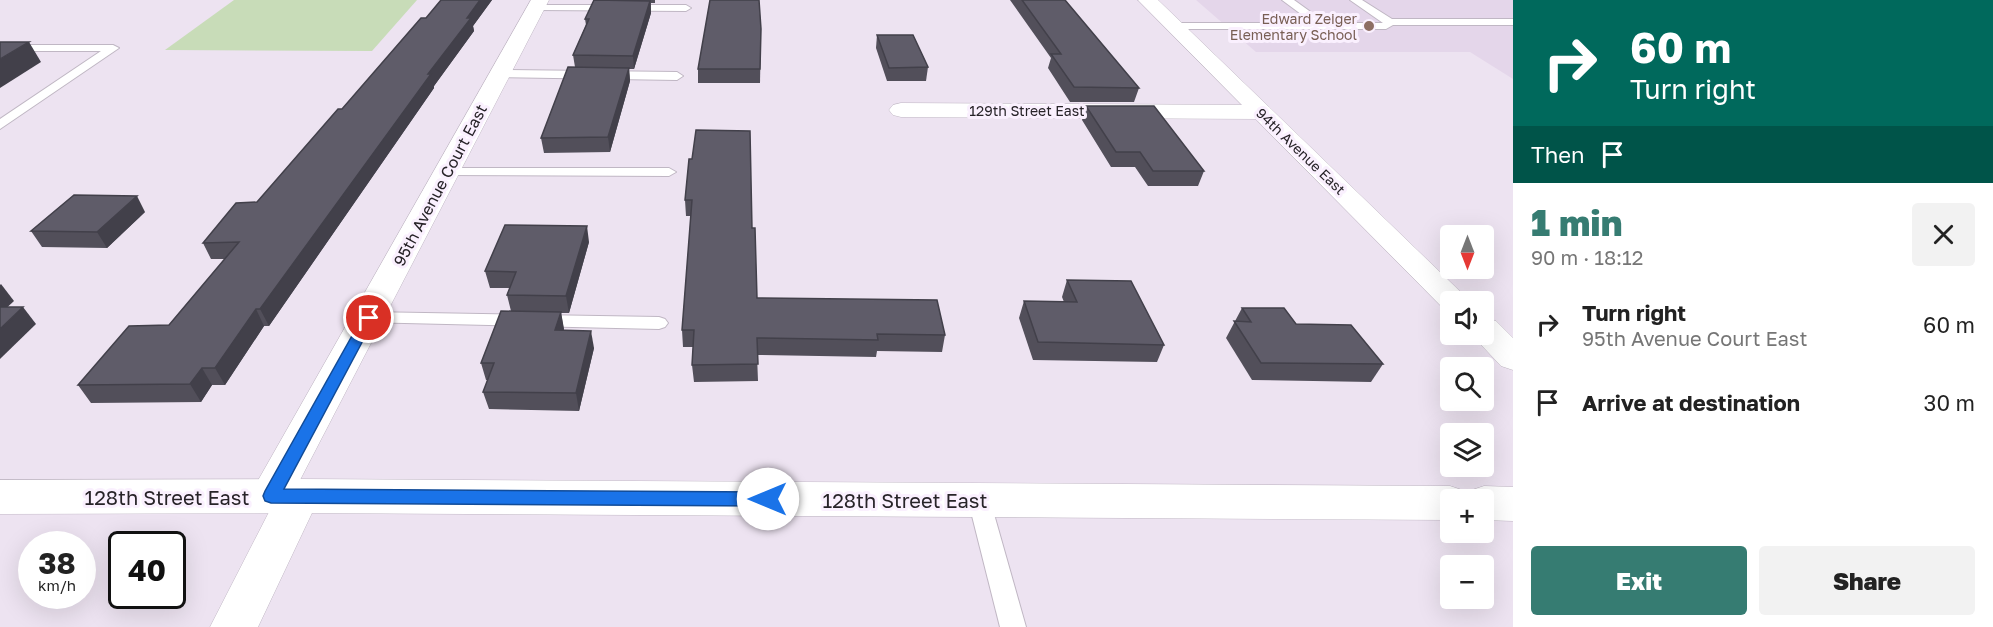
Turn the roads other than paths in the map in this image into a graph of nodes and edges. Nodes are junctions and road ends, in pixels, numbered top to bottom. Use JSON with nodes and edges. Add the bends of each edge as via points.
{"nodes":[{"id":1,"x":1147,"y":0,"type":"edge"},
{"id":2,"x":1287,"y":0,"type":"edge"},
{"id":3,"x":1355,"y":0,"type":"edge"},
{"id":4,"x":539,"y":3,"type":"edge"},
{"id":5,"x":686,"y":8,"type":"dead end"},
{"id":6,"x":1390,"y":22,"type":"junction"},
{"id":7,"x":1513,"y":22,"type":"edge"},
{"id":8,"x":1174,"y":26,"type":"junction"},
{"id":9,"x":1324,"y":26,"type":"junction"},
{"id":10,"x":0,"y":48,"type":"edge"},
{"id":11,"x":500,"y":74,"type":"junction"},
{"id":12,"x":677,"y":75,"type":"dead end"},
{"id":13,"x":901,"y":110,"type":"dead end"},
{"id":14,"x":1262,"y":112,"type":"junction"},
{"id":15,"x":0,"y":125,"type":"edge"},
{"id":16,"x":447,"y":172,"type":"junction"},
{"id":17,"x":669,"y":172,"type":"dead end"},
{"id":18,"x":1444,"y":291,"type":"edge"},
{"id":19,"x":369,"y":318,"type":"junction"},
{"id":20,"x":659,"y":323,"type":"dead end"},
{"id":21,"x":285,"y":496,"type":"junction"},
{"id":22,"x":0,"y":497,"type":"edge"},
{"id":23,"x":979,"y":500,"type":"junction"},
{"id":24,"x":1440,"y":503,"type":"edge"},
{"id":25,"x":1494,"y":503,"type":"edge"},
{"id":26,"x":1513,"y":504,"type":"edge"},
{"id":27,"x":234,"y":627,"type":"edge"},
{"id":28,"x":1013,"y":627,"type":"edge"}],
"edges":[{"from":1,"to":8,"type":"street","name":"94th Avenue East"},
{"from":2,"to":9,"type":"lane"},
{"from":3,"to":6,"type":"lane"},
{"from":4,"to":5,"type":"lane"},
{"from":4,"to":11,"type":"street","name":"95th Avenue Court East"},
{"from":6,"to":7,"type":"lane"},
{"from":6,"to":9,"type":"lane","via":[[1386,26]]},
{"from":8,"to":9,"type":"lane"},
{"from":8,"to":14,"type":"street","name":"94th Avenue East"},
{"from":10,"to":15,"type":"lane","via":[[112,48]]},
{"from":11,"to":12,"type":"lane"},
{"from":11,"to":16,"type":"street","name":"95th Avenue Court East"},
{"from":13,"to":14,"type":"street","name":"129th Street East"},
{"from":14,"to":18,"type":"street","name":"94th Avenue East"},
{"from":16,"to":17,"type":"lane"},
{"from":16,"to":19,"type":"street","name":"95th Avenue Court East"},
{"from":19,"to":20,"type":"lane"},
{"from":19,"to":21,"type":"street","name":"95th Avenue Court East"},
{"from":21,"to":22,"type":"street","name":"128th Street East"},
{"from":21,"to":23,"type":"street","name":"128th Street East"},
{"from":21,"to":27,"type":"street","name":"95th Avenue Court East"},
{"from":23,"to":24,"type":"street","name":"128th Street East"},
{"from":23,"to":28,"type":"lane"},
{"from":25,"to":26,"type":"street"}]}
